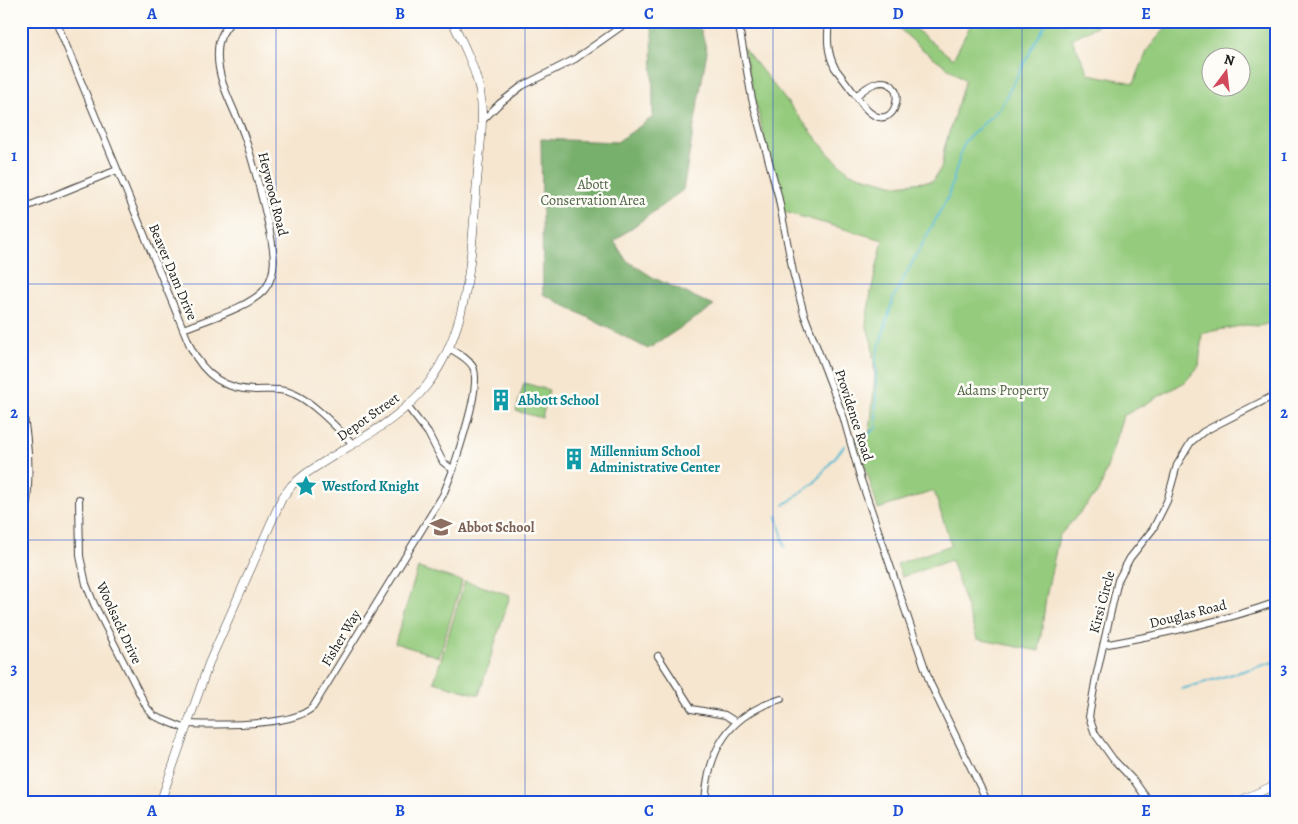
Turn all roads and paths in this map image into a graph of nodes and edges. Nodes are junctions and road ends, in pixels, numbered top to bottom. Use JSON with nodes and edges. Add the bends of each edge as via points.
{"nodes":[{"id":1,"x":56,"y":21,"type":"edge"},
{"id":2,"x":232,"y":21,"type":"edge"},
{"id":3,"x":452,"y":21,"type":"edge"},
{"id":4,"x":629,"y":21,"type":"edge"},
{"id":5,"x":738,"y":21,"type":"edge"},
{"id":6,"x":829,"y":21,"type":"edge"},
{"id":7,"x":856,"y":96,"type":"junction"},
{"id":8,"x":482,"y":121,"type":"junction"},
{"id":9,"x":117,"y":170,"type":"junction"},
{"id":10,"x":21,"y":208,"type":"edge"},
{"id":11,"x":183,"y":329,"type":"junction"},
{"id":12,"x":449,"y":348,"type":"junction"},
{"id":13,"x":1277,"y":394,"type":"edge"},
{"id":14,"x":21,"y":401,"type":"edge"},
{"id":15,"x":406,"y":406,"type":"junction"},
{"id":16,"x":354,"y":444,"type":"junction"},
{"id":17,"x":452,"y":470,"type":"junction"},
{"id":18,"x":79,"y":500,"type":"dead end"},
{"id":19,"x":25,"y":518,"type":"dead end"},
{"id":20,"x":1277,"y":602,"type":"edge"},
{"id":21,"x":1104,"y":645,"type":"junction"},
{"id":22,"x":658,"y":656,"type":"dead end"},
{"id":23,"x":781,"y":699,"type":"dead end"},
{"id":24,"x":736,"y":722,"type":"junction"},
{"id":25,"x":186,"y":726,"type":"junction"},
{"id":26,"x":1277,"y":784,"type":"edge"},
{"id":27,"x":160,"y":803,"type":"edge"},
{"id":28,"x":705,"y":803,"type":"edge"},
{"id":29,"x":988,"y":803,"type":"edge"},
{"id":30,"x":1150,"y":803,"type":"edge"},
{"id":31,"x":1235,"y":803,"type":"edge"}],
"edges":[{"from":1,"to":9,"type":"street","name":"Beaver Dam Drive"},
{"from":2,"to":11,"type":"street","name":"Heywood Road","via":[[219,40],[218,65],[255,168],[273,245],[274,267],[268,284],[255,298]]},
{"from":3,"to":8,"type":"main road","name":"Depot Street","via":[[472,64],[480,91]]},
{"from":4,"to":8,"type":"street","via":[[575,59],[522,86]]},
{"from":5,"to":29,"type":"street","name":"Providence Road","via":[[752,99],[771,165],[804,314],[843,416],[861,480],[930,683]]},
{"from":6,"to":7,"type":"street","via":[[828,47],[832,62]]},
{"from":7,"to":7,"type":"street","via":[[873,84],[885,83],[896,94],[897,104],[891,113],[881,117],[866,109]]},
{"from":8,"to":12,"type":"main road","name":"Depot Street","via":[[469,267],[461,316]]},
{"from":9,"to":10,"type":"street"},
{"from":9,"to":11,"type":"street","name":"Beaver Dam Drive"},
{"from":11,"to":16,"type":"street","name":"Beaver Dam Drive","via":[[198,361],[216,380],[242,389],[295,394]]},
{"from":12,"to":15,"type":"main road","name":"Depot Street","via":[[426,387]]},
{"from":12,"to":17,"type":"street","name":"Fisher Way","via":[[467,360],[476,382]]},
{"from":13,"to":21,"type":"street","name":"Kirsi Circle","via":[[1224,420],[1190,442],[1177,465],[1167,501],[1154,529],[1131,556],[1118,580]]},
{"from":14,"to":19,"type":"street","via":[[28,459]]},
{"from":15,"to":16,"type":"main road","name":"Depot Street"},
{"from":15,"to":17,"type":"street","via":[[428,433],[443,462]]},
{"from":16,"to":25,"type":"main road","name":"Depot Street","via":[[304,474],[282,498],[211,658]]},
{"from":17,"to":25,"type":"street","name":"Fisher Way","via":[[443,495],[310,710],[296,717],[244,724]]},
{"from":18,"to":25,"type":"street","name":"Woolsack Drive","via":[[80,556],[94,604],[147,708],[154,716]]},
{"from":20,"to":21,"type":"street","name":"Douglas Road","via":[[1181,629]]},
{"from":21,"to":30,"type":"street","name":"Kirsi Circle","via":[[1090,721],[1113,759]]},
{"from":22,"to":24,"type":"street","via":[[692,709],[725,715]]},
{"from":23,"to":24,"type":"street","via":[[758,707]]},
{"from":24,"to":28,"type":"street","via":[[712,759]]},
{"from":25,"to":27,"type":"main road","name":"Depot Street"},
{"from":26,"to":31,"type":"main road"}]}
